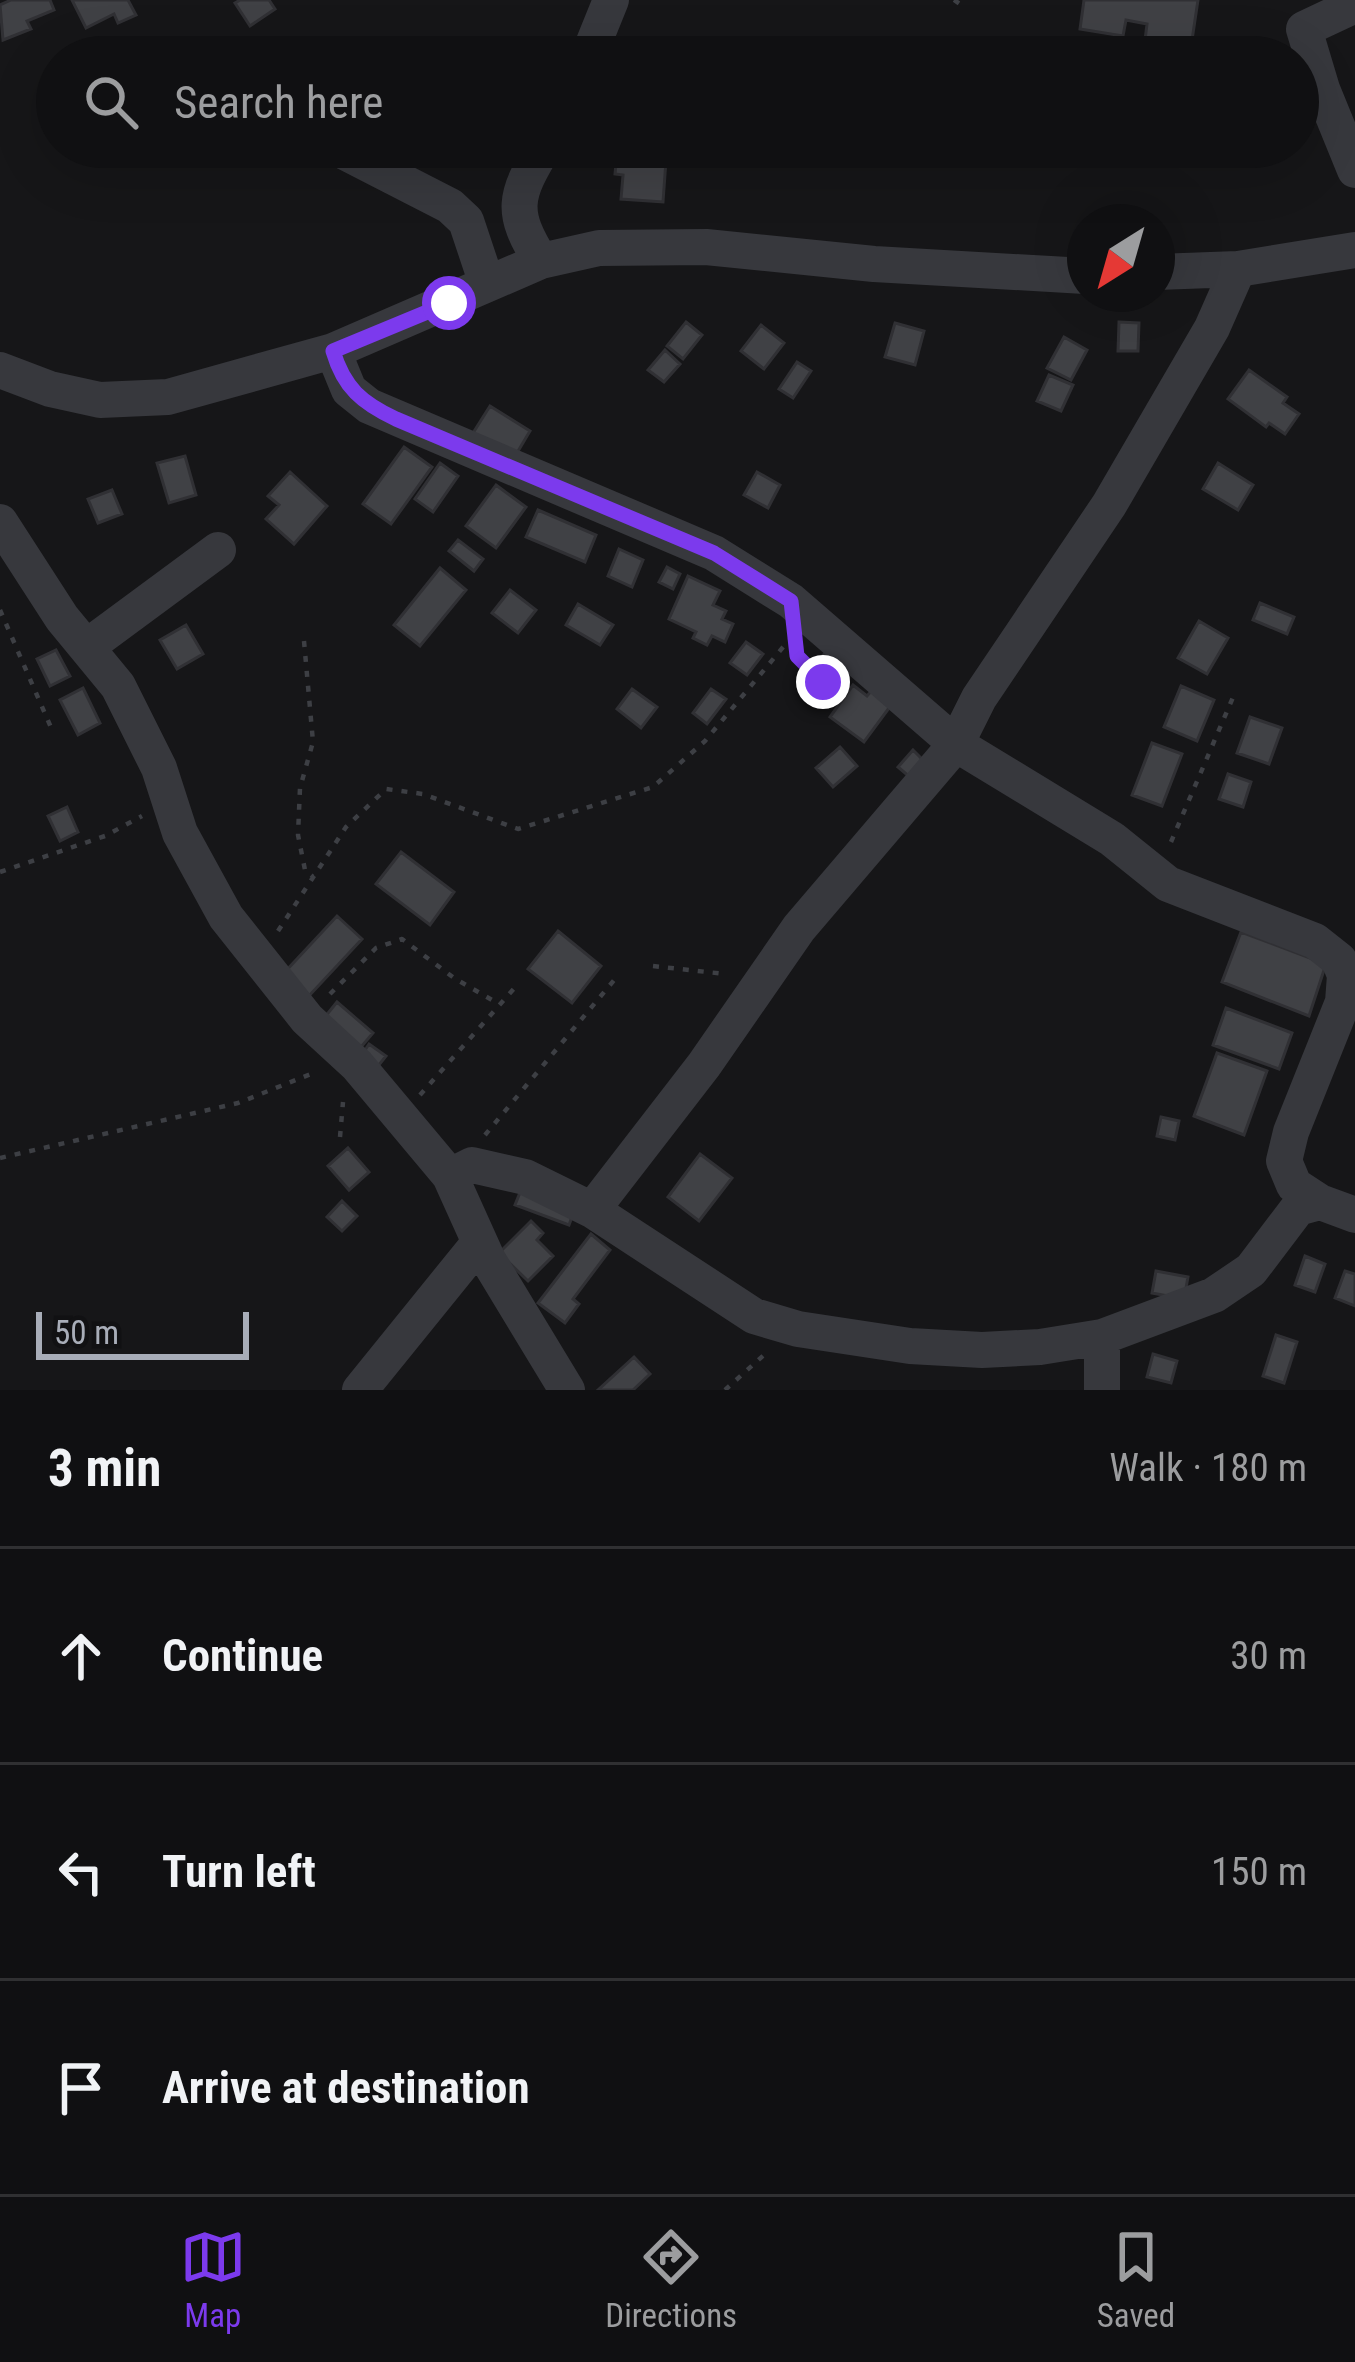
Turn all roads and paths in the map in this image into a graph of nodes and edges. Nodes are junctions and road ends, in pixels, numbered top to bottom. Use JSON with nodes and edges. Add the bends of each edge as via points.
{"nodes":[{"id":1,"x":611,"y":0,"type":"edge"},
{"id":2,"x":1355,"y":5,"type":"edge"},
{"id":3,"x":596,"y":36,"type":"edge"},
{"id":4,"x":1306,"y":36,"type":"edge"},
{"id":5,"x":1319,"y":79,"type":"edge"},
{"id":6,"x":376,"y":168,"type":"edge"},
{"id":7,"x":533,"y":168,"type":"edge"},
{"id":8,"x":1355,"y":170,"type":"edge"},
{"id":9,"x":1355,"y":250,"type":"edge"},
{"id":10,"x":541,"y":261,"type":"junction"},
{"id":11,"x":1238,"y":269,"type":"junction"},
{"id":12,"x":1175,"y":271,"type":"edge"},
{"id":13,"x":1067,"y":274,"type":"edge"},
{"id":14,"x":487,"y":284,"type":"junction"},
{"id":15,"x":333,"y":351,"type":"junction"},
{"id":16,"x":0,"y":370,"type":"edge"},
{"id":17,"x":0,"y":521,"type":"edge"},
{"id":18,"x":218,"y":550,"type":"dead end"},
{"id":19,"x":0,"y":610,"type":"edge"},
{"id":20,"x":304,"y":641,"type":"dead end"},
{"id":21,"x":88,"y":646,"type":"junction"},
{"id":22,"x":823,"y":682,"type":"dead end"},
{"id":23,"x":1234,"y":695,"type":"dead end"},
{"id":24,"x":53,"y":732,"type":"dead end"},
{"id":25,"x":956,"y":744,"type":"junction"},
{"id":26,"x":168,"y":802,"type":"junction"},
{"id":27,"x":0,"y":872,"type":"edge"},
{"id":28,"x":1157,"y":875,"type":"junction"},
{"id":29,"x":314,"y":877,"type":"junction"},
{"id":30,"x":258,"y":960,"type":"junction"},
{"id":31,"x":653,"y":966,"type":"dead end"},
{"id":32,"x":615,"y":980,"type":"dead end"},
{"id":33,"x":519,"y":983,"type":"dead end"},
{"id":34,"x":760,"y":984,"type":"junction"},
{"id":35,"x":499,"y":1004,"type":"junction"},
{"id":36,"x":300,"y":1010,"type":"junction"},
{"id":37,"x":346,"y":1054,"type":"junction"},
{"id":38,"x":402,"y":1118,"type":"junction"},
{"id":39,"x":0,"y":1158,"type":"edge"},
{"id":40,"x":450,"y":1176,"type":"junction"},
{"id":41,"x":1320,"y":1202,"type":"junction"},
{"id":42,"x":592,"y":1210,"type":"junction"},
{"id":43,"x":1355,"y":1215,"type":"edge"},
{"id":44,"x":479,"y":1244,"type":"junction"},
{"id":45,"x":798,"y":1329,"type":"junction"},
{"id":46,"x":1102,"y":1337,"type":"junction"},
{"id":47,"x":360,"y":1390,"type":"edge"},
{"id":48,"x":567,"y":1390,"type":"edge"},
{"id":49,"x":725,"y":1390,"type":"edge"},
{"id":50,"x":1102,"y":1390,"type":"edge"}],
"edges":[{"from":1,"to":3,"type":"street"},
{"from":2,"to":4,"type":"street","via":[[1304,29]]},
{"from":5,"to":8,"type":"street"},
{"from":6,"to":14,"type":"street","via":[[466,220]]},
{"from":7,"to":10,"type":"street","via":[[517,197],[522,231]]},
{"from":9,"to":11,"type":"street"},
{"from":10,"to":13,"type":"street","via":[[644,245]]},
{"from":10,"to":14,"type":"street"},
{"from":11,"to":12,"type":"street"},
{"from":11,"to":25,"type":"street","via":[[1109,505]]},
{"from":14,"to":15,"type":"street"},
{"from":15,"to":16,"type":"street","via":[[168,397],[100,400]]},
{"from":15,"to":25,"type":"street","via":[[350,390],[369,406],[714,553],[770,586]]},
{"from":17,"to":21,"type":"street"},
{"from":18,"to":21,"type":"street"},
{"from":19,"to":24,"type":"path"},
{"from":20,"to":29,"type":"path","via":[[313,742],[298,835]]},
{"from":21,"to":26,"type":"street","via":[[143,731]]},
{"from":22,"to":29,"type":"path","via":[[797,656],[792,637],[705,741],[653,787],[518,830],[423,794],[386,789],[346,827]]},
{"from":23,"to":28,"type":"path"},
{"from":25,"to":28,"type":"street"},
{"from":25,"to":34,"type":"street"},
{"from":26,"to":27,"type":"path","via":[[105,836]]},
{"from":26,"to":30,"type":"street","via":[[206,884]]},
{"from":28,"to":41,"type":"street","via":[[1315,941],[1339,960],[1343,1002],[1284,1161],[1294,1185]]},
{"from":29,"to":30,"type":"path"},
{"from":30,"to":36,"type":"street"},
{"from":31,"to":34,"type":"path"},
{"from":32,"to":40,"type":"path"},
{"from":33,"to":35,"type":"path"},
{"from":34,"to":42,"type":"street"},
{"from":35,"to":36,"type":"path","via":[[402,939],[376,948],[330,995]]},
{"from":35,"to":38,"type":"path"},
{"from":36,"to":37,"type":"street"},
{"from":37,"to":38,"type":"street"},
{"from":37,"to":39,"type":"path","via":[[238,1103]]},
{"from":38,"to":40,"type":"street"},
{"from":40,"to":42,"type":"street","via":[[472,1165],[525,1178]]},
{"from":40,"to":44,"type":"street"},
{"from":41,"to":43,"type":"street"},
{"from":41,"to":46,"type":"street","via":[[1298,1208],[1251,1270],[1214,1295]]},
{"from":42,"to":45,"type":"street","via":[[754,1316]]},
{"from":44,"to":47,"type":"street"},
{"from":44,"to":48,"type":"street"},
{"from":45,"to":46,"type":"street","via":[[982,1350]]},
{"from":45,"to":49,"type":"path"},
{"from":46,"to":50,"type":"street"}]}
